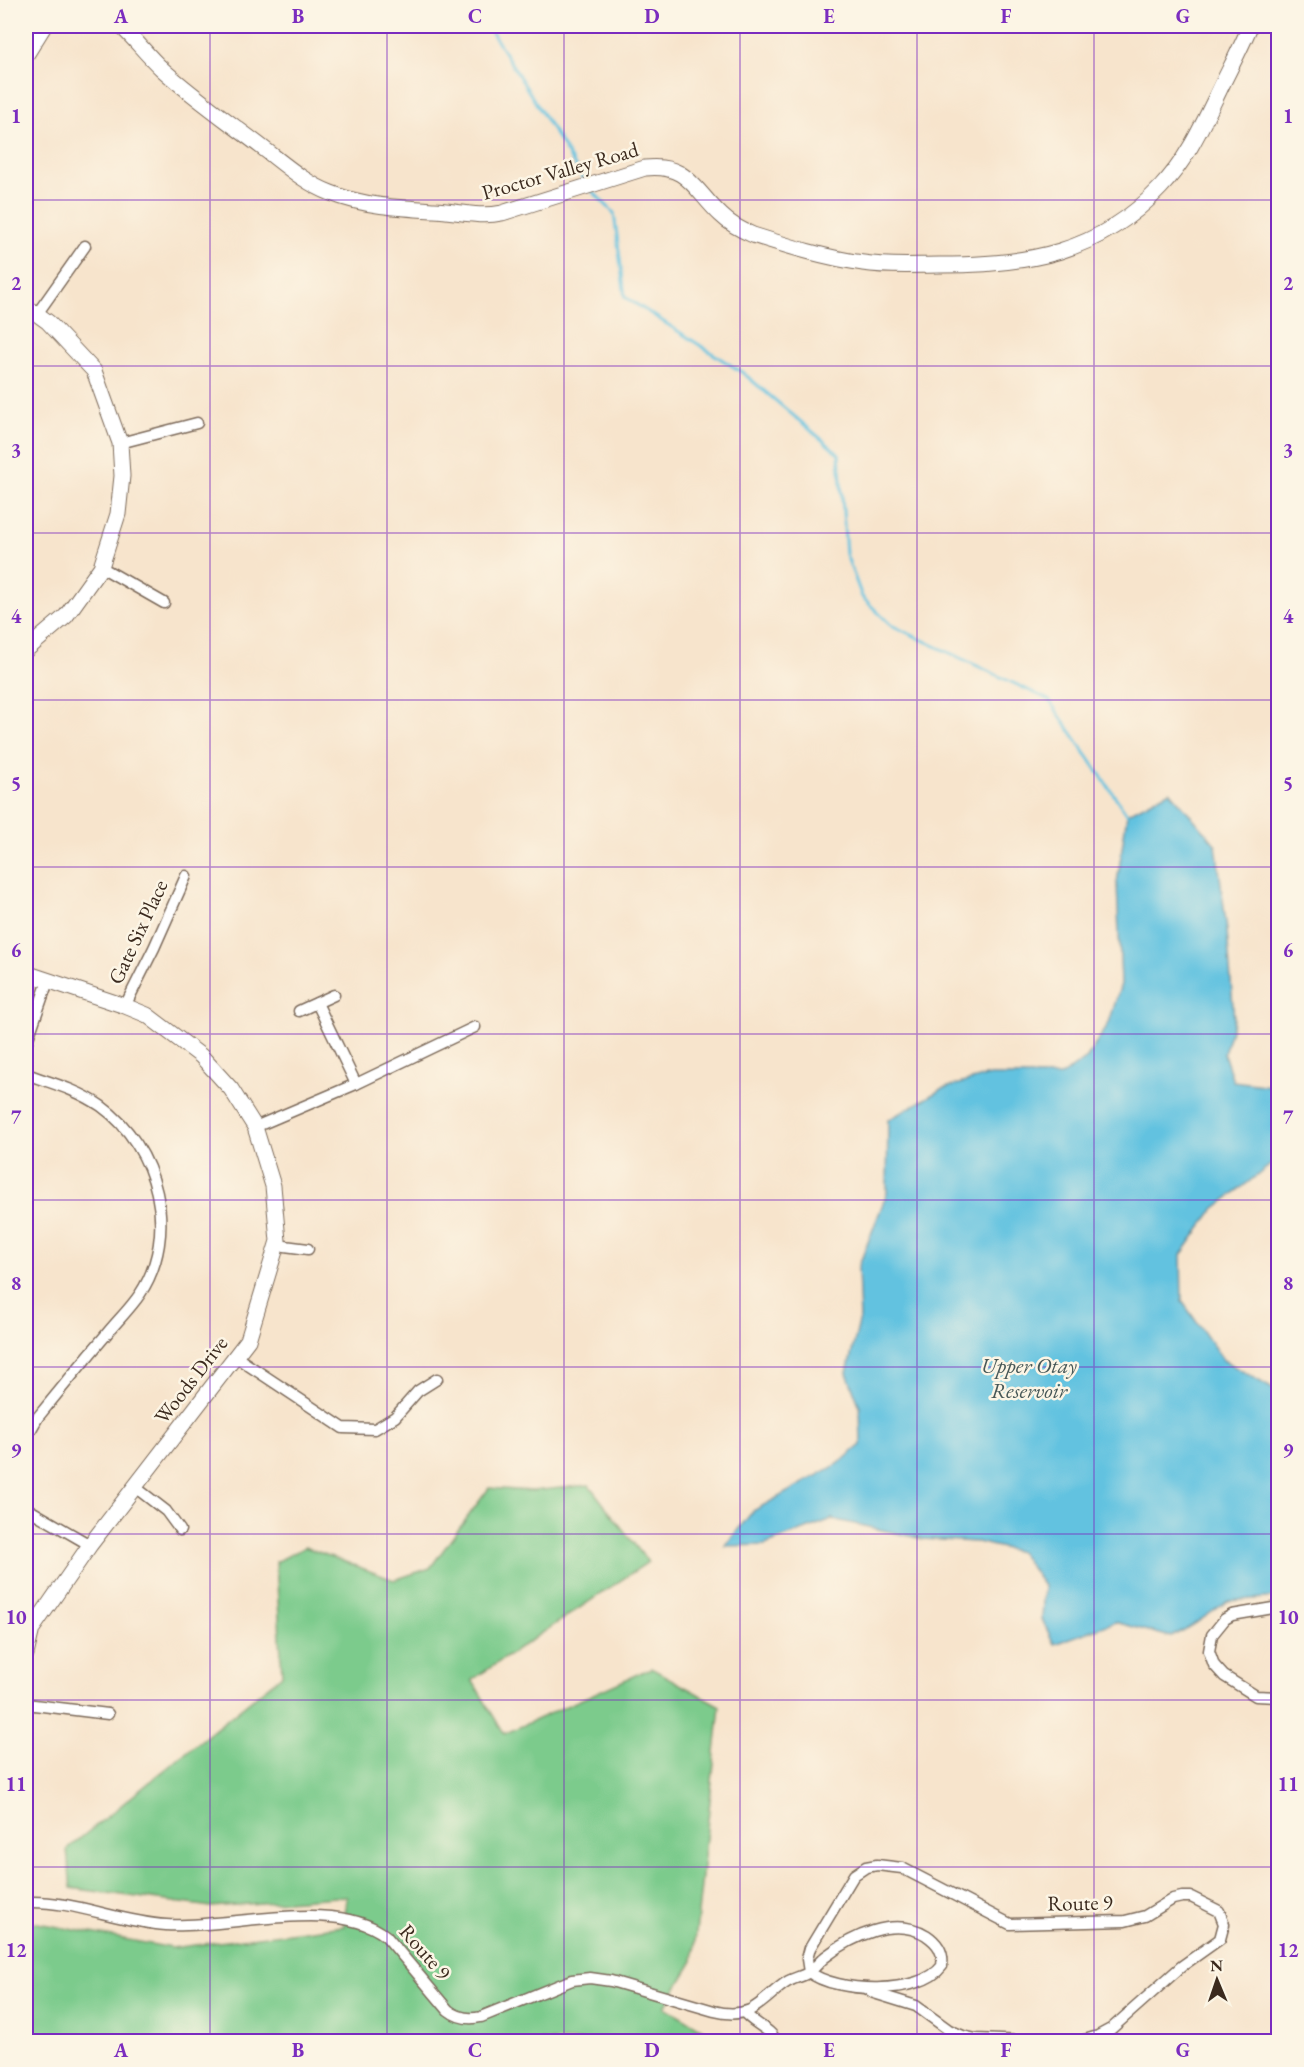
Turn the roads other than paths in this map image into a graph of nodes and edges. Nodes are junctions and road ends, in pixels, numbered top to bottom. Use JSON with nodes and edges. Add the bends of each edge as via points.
{"nodes":[{"id":1,"x":29,"y":26,"type":"edge"},
{"id":2,"x":44,"y":26,"type":"edge"},
{"id":3,"x":121,"y":26,"type":"edge"},
{"id":4,"x":1250,"y":26,"type":"edge"},
{"id":5,"x":26,"y":32,"type":"edge"},
{"id":6,"x":26,"y":55,"type":"edge"},
{"id":7,"x":85,"y":246,"type":"dead end"},
{"id":8,"x":32,"y":311,"type":"edge"},
{"id":9,"x":196,"y":423,"type":"dead end"},
{"id":10,"x":120,"y":443,"type":"junction"},
{"id":11,"x":101,"y":567,"type":"junction"},
{"id":12,"x":164,"y":603,"type":"dead end"},
{"id":13,"x":26,"y":650,"type":"edge"},
{"id":14,"x":186,"y":876,"type":"dead end"},
{"id":15,"x":26,"y":973,"type":"edge"},
{"id":16,"x":48,"y":981,"type":"junction"},
{"id":17,"x":334,"y":995,"type":"dead end"},
{"id":18,"x":317,"y":1003,"type":"junction"},
{"id":19,"x":125,"y":1006,"type":"junction"},
{"id":20,"x":299,"y":1011,"type":"dead end"},
{"id":21,"x":475,"y":1027,"type":"dead end"},
{"id":22,"x":26,"y":1044,"type":"edge"},
{"id":23,"x":26,"y":1074,"type":"edge"},
{"id":24,"x":356,"y":1084,"type":"junction"},
{"id":25,"x":255,"y":1127,"type":"junction"},
{"id":26,"x":277,"y":1245,"type":"junction"},
{"id":27,"x":308,"y":1249,"type":"dead end"},
{"id":28,"x":236,"y":1357,"type":"junction"},
{"id":29,"x":437,"y":1379,"type":"dead end"},
{"id":30,"x":26,"y":1438,"type":"edge"},
{"id":31,"x":135,"y":1487,"type":"junction"},
{"id":32,"x":26,"y":1508,"type":"edge"},
{"id":33,"x":180,"y":1530,"type":"dead end"},
{"id":34,"x":90,"y":1545,"type":"junction"},
{"id":35,"x":1272,"y":1608,"type":"dead end"},
{"id":36,"x":26,"y":1654,"type":"edge"},
{"id":37,"x":1278,"y":1697,"type":"edge"},
{"id":38,"x":26,"y":1704,"type":"edge"},
{"id":39,"x":108,"y":1714,"type":"dead end"},
{"id":40,"x":26,"y":1902,"type":"edge"},
{"id":41,"x":809,"y":1972,"type":"junction"},
{"id":42,"x":866,"y":1988,"type":"junction"},
{"id":43,"x":744,"y":2012,"type":"junction"},
{"id":44,"x":776,"y":2042,"type":"edge"},
{"id":45,"x":1048,"y":2042,"type":"edge"},
{"id":46,"x":1078,"y":2042,"type":"edge"}],
"edges":[{"from":1,"to":5,"type":"street"},
{"from":2,"to":6,"type":"street"},
{"from":3,"to":4,"type":"street","name":"Proctor Valley Road","via":[[161,68],[224,118],[303,178],[346,198],[401,209],[487,216],[645,168],[664,167],[687,177],[722,217],[753,235],[862,263],[952,265],[1012,263],[1063,251],[1106,231],[1135,211],[1161,188],[1187,154]]},
{"from":7,"to":8,"type":"street"},
{"from":8,"to":10,"type":"street","via":[[48,322],[94,371]]},
{"from":9,"to":10,"type":"street"},
{"from":10,"to":11,"type":"street","via":[[118,514]]},
{"from":11,"to":12,"type":"street"},
{"from":11,"to":13,"type":"street","via":[[66,616]]},
{"from":14,"to":19,"type":"street","name":"Gate Six Place"},
{"from":15,"to":16,"type":"street","name":"Woods Drive"},
{"from":16,"to":19,"type":"street","name":"Woods Drive"},
{"from":16,"to":22,"type":"street"},
{"from":17,"to":18,"type":"street"},
{"from":18,"to":20,"type":"street"},
{"from":18,"to":24,"type":"street"},
{"from":19,"to":25,"type":"street","name":"Woods Drive","via":[[147,1015],[201,1056],[231,1089]]},
{"from":21,"to":24,"type":"street"},
{"from":23,"to":30,"type":"street","via":[[86,1097],[126,1129],[152,1173],[160,1230],[156,1257],[140,1294],[38,1417]]},
{"from":24,"to":25,"type":"street"},
{"from":25,"to":26,"type":"street","name":"Woods Drive","via":[[273,1186]]},
{"from":26,"to":27,"type":"street"},
{"from":26,"to":28,"type":"street","name":"Woods Drive","via":[[248,1340]]},
{"from":28,"to":29,"type":"street","via":[[343,1428],[375,1429],[395,1417],[418,1391]]},
{"from":28,"to":31,"type":"street","name":"Woods Drive"},
{"from":31,"to":33,"type":"street","via":[[166,1511]]},
{"from":31,"to":34,"type":"street","name":"Woods Drive"},
{"from":32,"to":34,"type":"street"},
{"from":34,"to":36,"type":"street","name":"Woods Drive","via":[[32,1629]]},
{"from":35,"to":37,"type":"street","via":[[1225,1619],[1212,1635],[1209,1650],[1217,1669],[1244,1690],[1256,1696]]},
{"from":38,"to":39,"type":"street"},
{"from":40,"to":43,"type":"street","name":"Route 9","via":[[58,1902],[166,1925],[323,1916],[357,1921],[386,1936],[448,2010],[465,2018],[481,2017],[572,1980],[590,1978],[714,2011]]},
{"from":41,"to":42,"type":"street","via":[[818,1980]]},
{"from":41,"to":42,"type":"street","via":[[842,1946],[892,1927],[916,1929],[939,1947],[942,1966],[928,1978]]},
{"from":41,"to":43,"type":"street","via":[[788,1981]]},
{"from":41,"to":46,"type":"street","name":"Route 9","via":[[810,1948],[854,1875],[877,1865],[902,1868],[1010,1924],[1125,1921],[1145,1916],[1182,1897],[1191,1897],[1219,1911],[1224,1924],[1220,1939],[1182,1966],[1111,2029]]},
{"from":42,"to":45,"type":"street","via":[[916,2006],[963,2036]]},
{"from":43,"to":44,"type":"street","via":[[751,2021],[771,2032]]}]}
